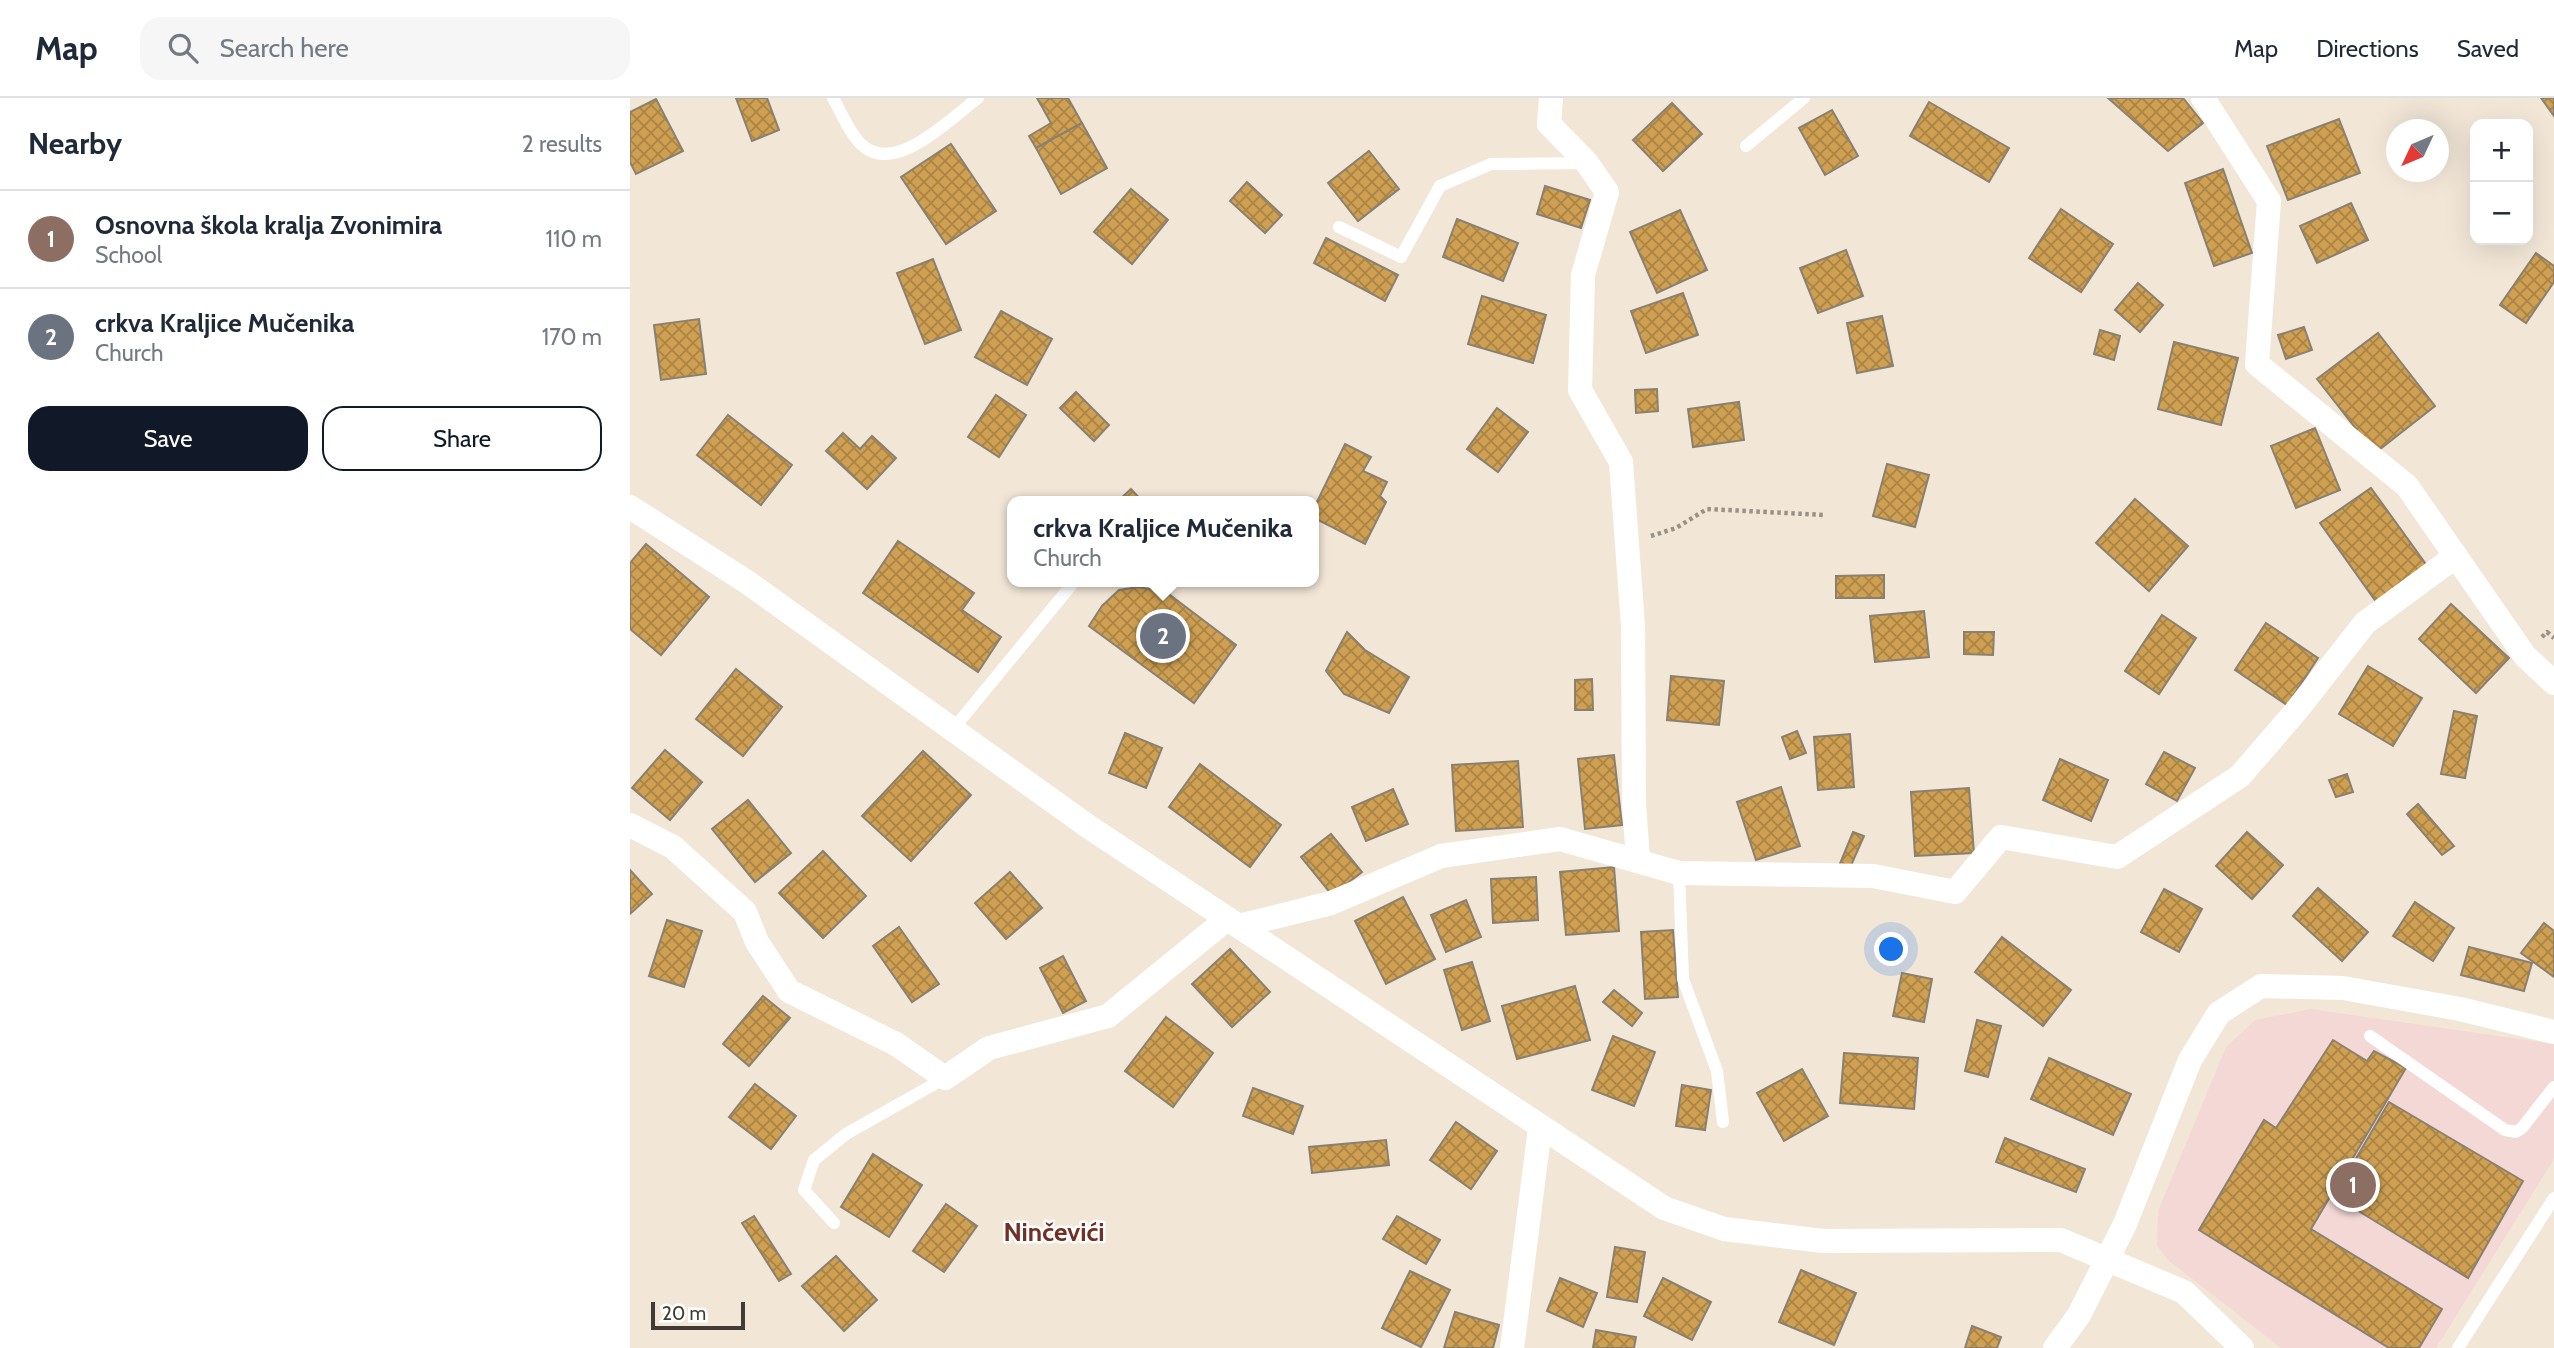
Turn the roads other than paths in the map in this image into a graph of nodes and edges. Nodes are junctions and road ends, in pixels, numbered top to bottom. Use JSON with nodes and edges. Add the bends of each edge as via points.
{"nodes":[{"id":1,"x":832,"y":98,"type":"edge"},
{"id":2,"x":978,"y":98,"type":"edge"},
{"id":3,"x":1551,"y":98,"type":"edge"},
{"id":4,"x":1804,"y":98,"type":"edge"},
{"id":5,"x":2203,"y":98,"type":"edge"},
{"id":6,"x":1746,"y":146,"type":"dead end"},
{"id":7,"x":1587,"y":163,"type":"junction"},
{"id":8,"x":1339,"y":227,"type":"dead end"},
{"id":9,"x":630,"y":507,"type":"edge"},
{"id":10,"x":2456,"y":555,"type":"junction"},
{"id":11,"x":1070,"y":587,"type":"edge"},
{"id":12,"x":2554,"y":683,"type":"edge"},
{"id":13,"x":954,"y":727,"type":"junction"},
{"id":14,"x":630,"y":825,"type":"edge"},
{"id":15,"x":1638,"y":859,"type":"junction"},
{"id":16,"x":1679,"y":873,"type":"junction"},
{"id":17,"x":1233,"y":923,"type":"junction"},
{"id":18,"x":2554,"y":1032,"type":"edge"},
{"id":19,"x":2370,"y":1036,"type":"dead end"},
{"id":20,"x":945,"y":1078,"type":"junction"},
{"id":21,"x":2554,"y":1087,"type":"edge"},
{"id":22,"x":1723,"y":1122,"type":"dead end"},
{"id":23,"x":1540,"y":1128,"type":"junction"},
{"id":24,"x":2554,"y":1198,"type":"edge"},
{"id":25,"x":834,"y":1223,"type":"dead end"},
{"id":26,"x":2109,"y":1257,"type":"junction"},
{"id":27,"x":1513,"y":1348,"type":"edge"},
{"id":28,"x":2055,"y":1348,"type":"edge"},
{"id":29,"x":2242,"y":1348,"type":"edge"},
{"id":30,"x":2458,"y":1348,"type":"edge"}],
"edges":[{"from":1,"to":2,"type":"lane","via":[[862,145],[882,156],[905,152]]},
{"from":3,"to":7,"type":"street","via":[[1549,124]]},
{"from":4,"to":6,"type":"lane"},
{"from":5,"to":10,"type":"street","via":[[2269,201],[2257,364],[2407,486]]},
{"from":7,"to":8,"type":"lane","via":[[1491,164],[1440,186],[1401,257]]},
{"from":7,"to":15,"type":"street","via":[[1607,192],[1583,275],[1580,390],[1621,462],[1633,626]]},
{"from":9,"to":13,"type":"street","via":[[747,582]]},
{"from":10,"to":12,"type":"street","via":[[2525,656]]},
{"from":10,"to":16,"type":"street","via":[[2365,623],[2240,776],[2117,857],[2001,836],[1955,892],[1873,876]]},
{"from":11,"to":13,"type":"lane"},
{"from":13,"to":17,"type":"street","via":[[1089,827]]},
{"from":14,"to":20,"type":"street","via":[[673,847],[745,912],[757,942],[789,991],[896,1044]]},
{"from":15,"to":16,"type":"street"},
{"from":15,"to":17,"type":"street","via":[[1560,839],[1441,856],[1331,903]]},
{"from":16,"to":22,"type":"lane","via":[[1683,979],[1717,1071]]},
{"from":17,"to":20,"type":"street","via":[[1108,1016],[989,1048]]},
{"from":17,"to":23,"type":"street"},
{"from":18,"to":26,"type":"street","via":[[2343,988],[2261,986],[2219,1013],[2190,1060]]},
{"from":19,"to":21,"type":"lane","via":[[2505,1130],[2522,1128]]},
{"from":20,"to":25,"type":"lane","via":[[846,1135],[814,1160],[804,1189]]},
{"from":23,"to":26,"type":"street","via":[[1664,1209],[1724,1229],[1823,1241],[2061,1240]]},
{"from":23,"to":27,"type":"street"},
{"from":24,"to":30,"type":"lane"},
{"from":26,"to":28,"type":"street","via":[[2079,1315]]},
{"from":26,"to":29,"type":"street","via":[[2184,1292]]}]}
